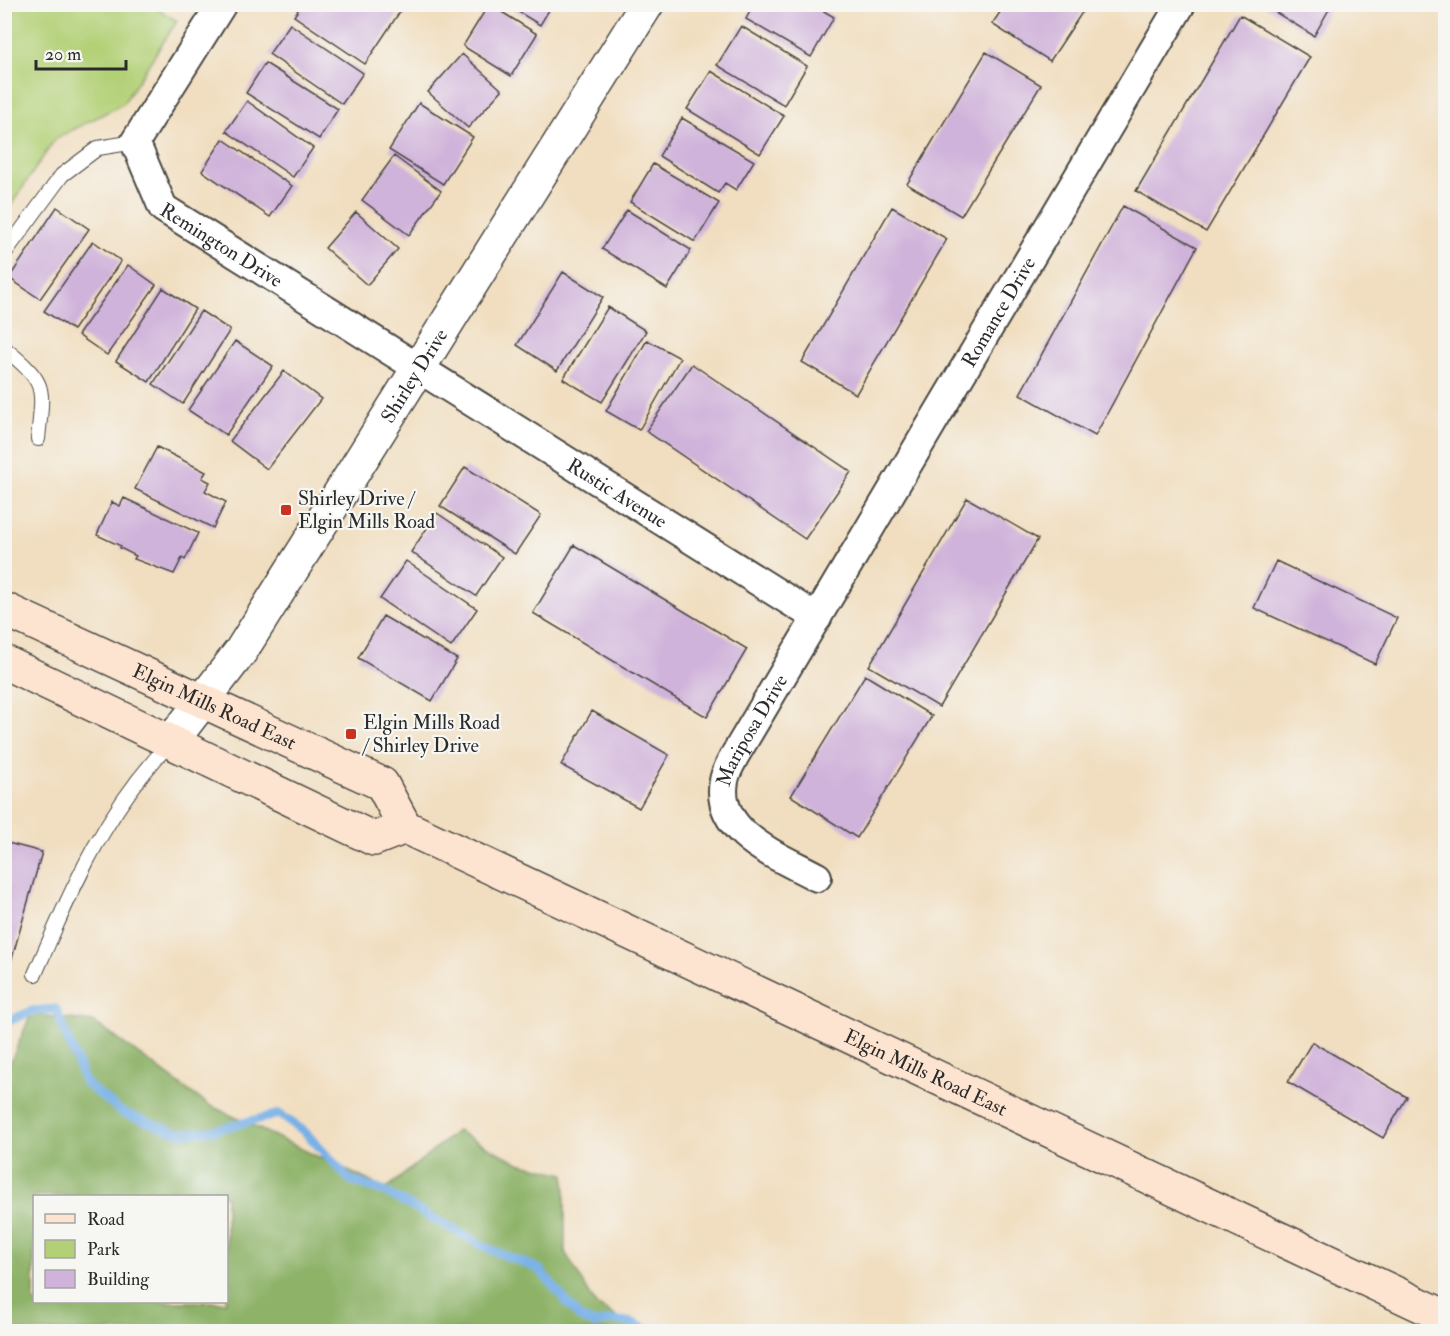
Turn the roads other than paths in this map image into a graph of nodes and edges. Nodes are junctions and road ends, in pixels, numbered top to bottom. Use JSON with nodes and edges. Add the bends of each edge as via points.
{"nodes":[{"id":1,"x":222,"y":4,"type":"edge"},
{"id":2,"x":647,"y":4,"type":"edge"},
{"id":3,"x":1181,"y":4,"type":"edge"},
{"id":4,"x":135,"y":142,"type":"junction"},
{"id":5,"x":4,"y":254,"type":"edge"},
{"id":6,"x":4,"y":348,"type":"edge"},
{"id":7,"x":418,"y":370,"type":"junction"},
{"id":8,"x":38,"y":439,"type":"dead end"},
{"id":9,"x":4,"y":609,"type":"edge"},
{"id":10,"x":817,"y":618,"type":"junction"},
{"id":11,"x":4,"y":662,"type":"edge"},
{"id":12,"x":204,"y":701,"type":"junction"},
{"id":13,"x":171,"y":742,"type":"junction"},
{"id":14,"x":405,"y":827,"type":"junction"},
{"id":15,"x":818,"y":877,"type":"dead end"},
{"id":16,"x":35,"y":974,"type":"dead end"},
{"id":17,"x":1446,"y":1317,"type":"edge"}],
"edges":[{"from":1,"to":4,"type":"street"},
{"from":2,"to":7,"type":"street","name":"Shirley Drive"},
{"from":3,"to":10,"type":"street","name":"Romance Drive"},
{"from":4,"to":5,"type":"lane","via":[[98,148],[62,175]]},
{"from":4,"to":7,"type":"street","name":"Remington Drive","via":[[163,208]]},
{"from":6,"to":8,"type":"lane","via":[[31,370],[42,391]]},
{"from":7,"to":10,"type":"street","name":"Rustic Avenue"},
{"from":7,"to":12,"type":"street","name":"Shirley Drive","via":[[241,651]]},
{"from":9,"to":12,"type":"main road","name":"Elgin Mills Road East"},
{"from":10,"to":15,"type":"street","name":"Mariposa Drive","via":[[735,755],[724,781],[725,806],[747,838]]},
{"from":11,"to":13,"type":"main road"},
{"from":12,"to":13,"type":"street","name":"Shirley Drive"},
{"from":12,"to":14,"type":"main road","name":"Elgin Mills Road East","via":[[382,784]]},
{"from":13,"to":14,"type":"main road","via":[[374,839]]},
{"from":13,"to":16,"type":"lane","via":[[113,813],[67,899]]},
{"from":14,"to":17,"type":"main road","name":"Elgin Mills Road East"}]}
